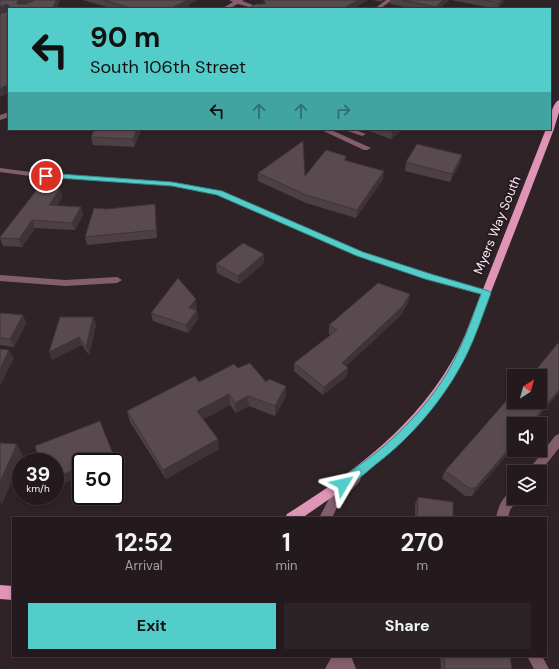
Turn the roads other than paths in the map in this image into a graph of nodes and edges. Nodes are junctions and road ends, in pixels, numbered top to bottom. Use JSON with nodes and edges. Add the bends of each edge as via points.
{"nodes":[{"id":1,"x":232,"y":0,"type":"edge"},
{"id":2,"x":389,"y":0,"type":"edge"},
{"id":3,"x":240,"y":1,"type":"edge"},
{"id":4,"x":226,"y":8,"type":"edge"},
{"id":5,"x":258,"y":8,"type":"edge"},
{"id":6,"x":378,"y":8,"type":"edge"},
{"id":7,"x":559,"y":102,"type":"edge"},
{"id":8,"x":551,"y":125,"type":"edge"},
{"id":9,"x":325,"y":130,"type":"edge"},
{"id":10,"x":349,"y":130,"type":"edge"},
{"id":11,"x":549,"y":130,"type":"edge"},
{"id":12,"x":362,"y":134,"type":"dead end"},
{"id":13,"x":367,"y":148,"type":"dead end"},
{"id":14,"x":0,"y":170,"type":"edge"},
{"id":15,"x":0,"y":278,"type":"edge"},
{"id":16,"x":117,"y":280,"type":"dead end"},
{"id":17,"x":486,"y":293,"type":"junction"},
{"id":18,"x":559,"y":439,"type":"edge"},
{"id":19,"x":368,"y":465,"type":"junction"},
{"id":20,"x":539,"y":465,"type":"edge"},
{"id":21,"x":507,"y":504,"type":"edge"},
{"id":22,"x":293,"y":517,"type":"edge"},
{"id":23,"x":326,"y":517,"type":"edge"},
{"id":24,"x":502,"y":517,"type":"edge"},
{"id":25,"x":0,"y":592,"type":"edge"},
{"id":26,"x":12,"y":593,"type":"edge"},
{"id":27,"x":341,"y":657,"type":"edge"},
{"id":28,"x":343,"y":657,"type":"edge"},
{"id":29,"x":535,"y":657,"type":"edge"},
{"id":30,"x":332,"y":669,"type":"edge"},
{"id":31,"x":349,"y":669,"type":"edge"},
{"id":32,"x":542,"y":669,"type":"edge"}],
"edges":[{"from":1,"to":3,"type":"street"},
{"from":2,"to":6,"type":"street"},
{"from":3,"to":4,"type":"street"},
{"from":3,"to":5,"type":"street"},
{"from":7,"to":8,"type":"main road","name":"Myers Way South"},
{"from":9,"to":13,"type":"street"},
{"from":10,"to":12,"type":"street"},
{"from":11,"to":17,"type":"main road","name":"Myers Way South"},
{"from":14,"to":17,"type":"street","via":[[172,184],[219,193],[360,254]]},
{"from":15,"to":16,"type":"street","via":[[71,283]]},
{"from":17,"to":19,"type":"main road","name":"Myers Way South","via":[[462,355],[446,382],[410,427]]},
{"from":18,"to":20,"type":"street"},
{"from":19,"to":22,"type":"main road","name":"Myers Way South","via":[[318,502]]},
{"from":19,"to":23,"type":"street","via":[[335,499]]},
{"from":21,"to":24,"type":"street"},
{"from":25,"to":26,"type":"main road"},
{"from":27,"to":30,"type":"street"},
{"from":28,"to":31,"type":"street"},
{"from":29,"to":32,"type":"street"}]}
